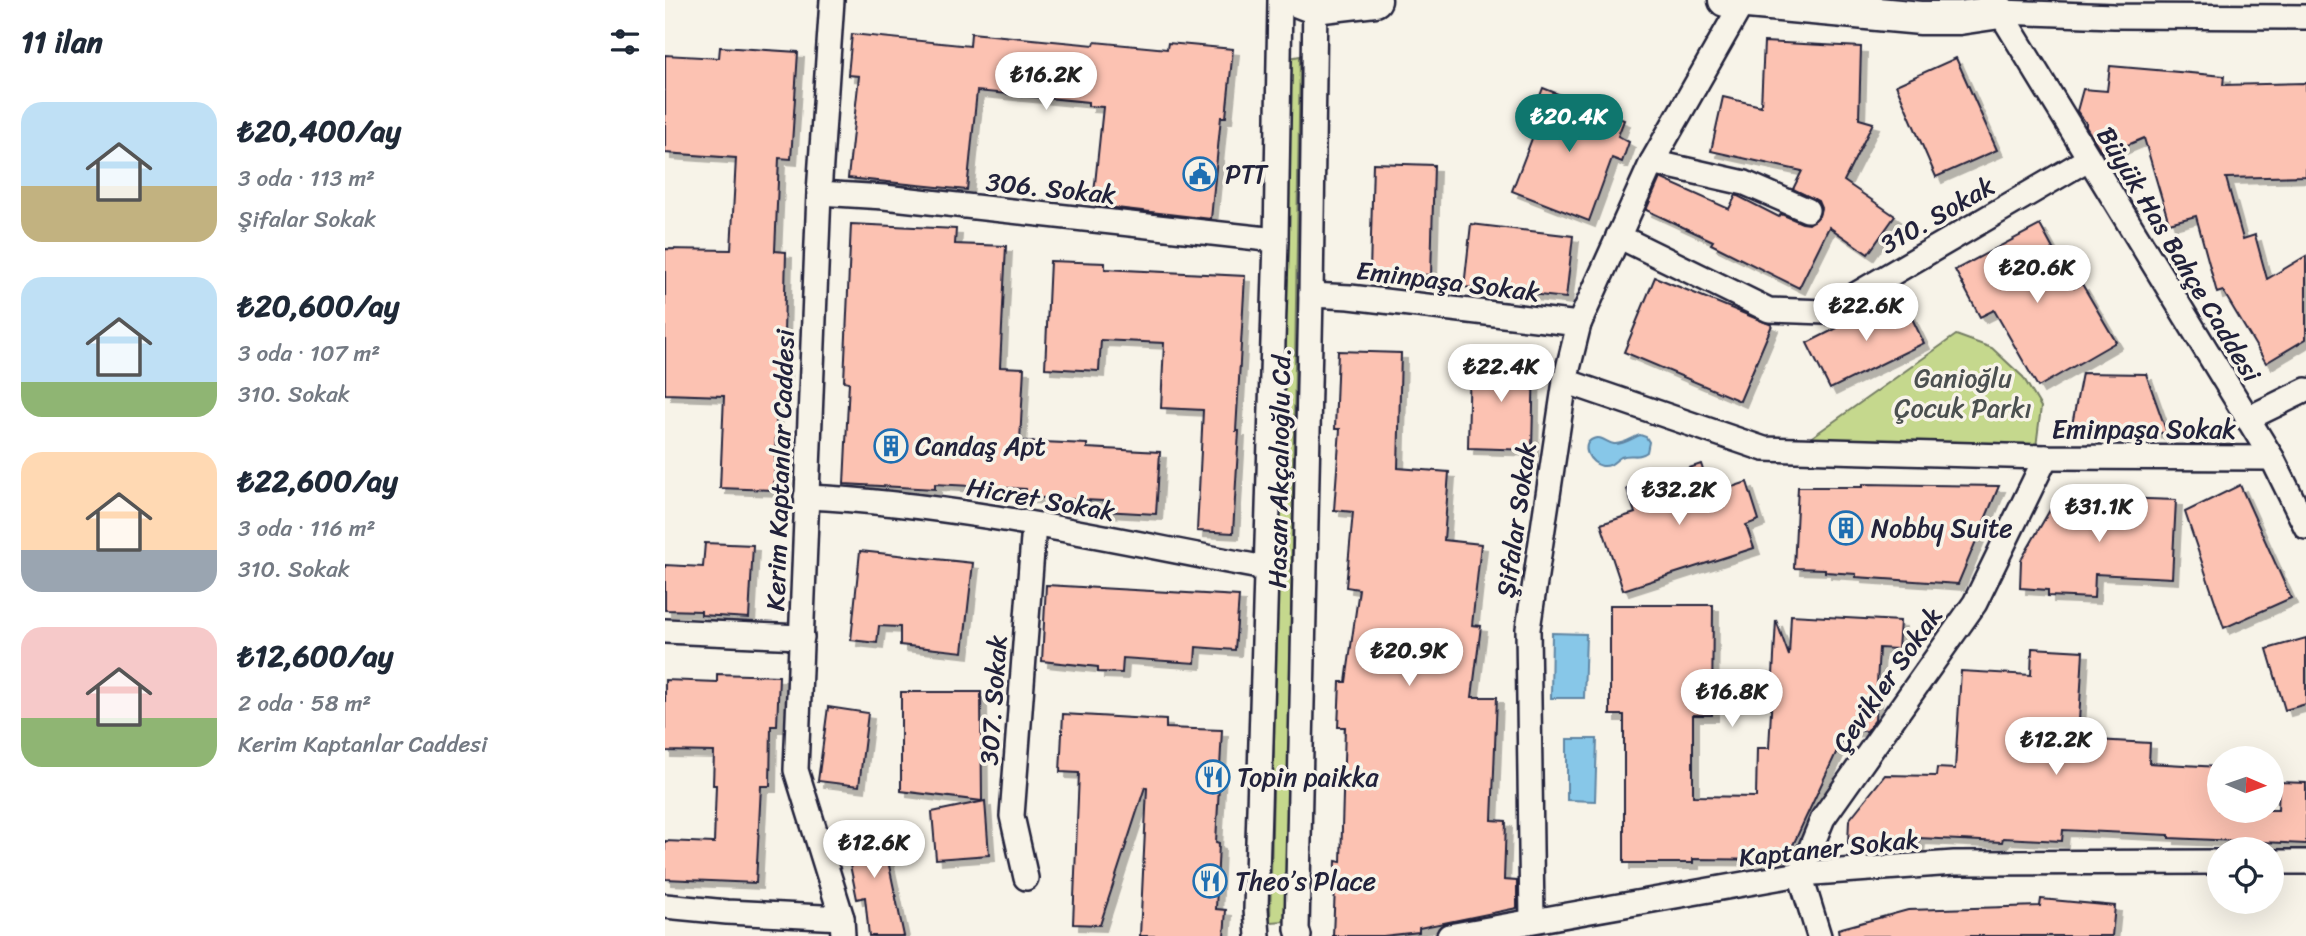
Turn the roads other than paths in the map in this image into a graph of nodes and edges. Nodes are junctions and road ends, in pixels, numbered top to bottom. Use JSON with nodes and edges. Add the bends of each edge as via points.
{"nodes":[{"id":1,"x":832,"y":0,"type":"edge"},
{"id":2,"x":1280,"y":0,"type":"edge"},
{"id":3,"x":1375,"y":0,"type":"edge"},
{"id":4,"x":1962,"y":0,"type":"edge"},
{"id":5,"x":1734,"y":1,"type":"edge"},
{"id":6,"x":1308,"y":2,"type":"edge"},
{"id":7,"x":1996,"y":6,"type":"edge"},
{"id":8,"x":2116,"y":8,"type":"edge"},
{"id":9,"x":2306,"y":17,"type":"edge"},
{"id":10,"x":2088,"y":159,"type":"junction"},
{"id":11,"x":1652,"y":162,"type":"junction"},
{"id":12,"x":819,"y":193,"type":"junction"},
{"id":13,"x":1807,"y":210,"type":"dead end"},
{"id":14,"x":1618,"y":236,"type":"junction"},
{"id":15,"x":1276,"y":240,"type":"junction"},
{"id":16,"x":1311,"y":295,"type":"junction"},
{"id":17,"x":1579,"y":324,"type":"junction"},
{"id":18,"x":1565,"y":381,"type":"junction"},
{"id":19,"x":2306,"y":390,"type":"edge"},
{"id":20,"x":2247,"y":419,"type":"junction"},
{"id":21,"x":2046,"y":457,"type":"junction"},
{"id":22,"x":2272,"y":458,"type":"junction"},
{"id":23,"x":806,"y":497,"type":"junction"},
{"id":24,"x":1034,"y":525,"type":"junction"},
{"id":25,"x":2306,"y":527,"type":"edge"},
{"id":26,"x":1265,"y":568,"type":"junction"},
{"id":27,"x":665,"y":631,"type":"edge"},
{"id":28,"x":802,"y":637,"type":"junction"},
{"id":29,"x":2207,"y":862,"type":"edge"},
{"id":30,"x":2284,"y":862,"type":"edge"},
{"id":31,"x":2306,"y":862,"type":"edge"},
{"id":32,"x":1800,"y":874,"type":"junction"},
{"id":33,"x":1026,"y":878,"type":"dead end"},
{"id":34,"x":665,"y":906,"type":"edge"},
{"id":35,"x":1532,"y":920,"type":"junction"},
{"id":36,"x":842,"y":927,"type":"edge"},
{"id":37,"x":1258,"y":936,"type":"edge"},
{"id":38,"x":1299,"y":936,"type":"edge"},
{"id":39,"x":1449,"y":936,"type":"edge"},
{"id":40,"x":1819,"y":936,"type":"edge"}],
"edges":[{"from":1,"to":12,"type":"street","name":"Kerim Kaptanlar Caddesi"},
{"from":2,"to":15,"type":"street","name":"Hasan Akçalıoğlu Cd."},
{"from":3,"to":6,"type":"street"},
{"from":4,"to":7,"type":"street"},
{"from":5,"to":7,"type":"street","via":[[1921,18],[1959,18]]},
{"from":5,"to":11,"type":"street","name":"Şifalar Sokak"},
{"from":6,"to":16,"type":"street","name":"Hasan Akçalıoğlu Cd."},
{"from":7,"to":8,"type":"street"},
{"from":7,"to":10,"type":"street","name":"Büyük Has Bahçe Caddesi"},
{"from":8,"to":9,"type":"street"},
{"from":10,"to":14,"type":"street","name":"310. Sokak","via":[[1826,312],[1769,310]]},
{"from":10,"to":20,"type":"street","name":"Büyük Has Bahçe Caddesi"},
{"from":11,"to":13,"type":"street","via":[[1745,183]]},
{"from":11,"to":14,"type":"street","name":"Şifalar Sokak"},
{"from":12,"to":15,"type":"street","name":"306. Sokak"},
{"from":12,"to":23,"type":"street","name":"Kerim Kaptanlar Caddesi"},
{"from":14,"to":17,"type":"street","name":"Şifalar Sokak"},
{"from":15,"to":26,"type":"street","name":"Hasan Akçalıoğlu Cd."},
{"from":16,"to":17,"type":"street","name":"Eminpaşa Sokak"},
{"from":16,"to":38,"type":"street","name":"Hasan Akçalıoğlu Cd."},
{"from":17,"to":18,"type":"street","name":"Şifalar Sokak"},
{"from":18,"to":21,"type":"street","name":"Eminpaşa Sokak","via":[[1764,449]]},
{"from":18,"to":35,"type":"street","name":"Şifalar Sokak","via":[[1528,628]]},
{"from":19,"to":20,"type":"street"},
{"from":20,"to":22,"type":"street","name":"Büyük Has Bahçe Caddesi"},
{"from":21,"to":22,"type":"street","name":"Eminpaşa Sokak"},
{"from":21,"to":32,"type":"street","name":"Çevikler Sokak","via":[[1975,603],[1823,818]]},
{"from":22,"to":25,"type":"street","name":"Büyük Has Bahçe Caddesi"},
{"from":23,"to":24,"type":"street","name":"Hicret Sokak","via":[[906,505]]},
{"from":23,"to":28,"type":"street","name":"Kerim Kaptanlar Caddesi"},
{"from":24,"to":26,"type":"street","name":"Hicret Sokak"},
{"from":24,"to":33,"type":"street","name":"307. Sokak","via":[[1012,816]]},
{"from":26,"to":37,"type":"street","name":"Hasan Akçalıoğlu Cd."},
{"from":27,"to":28,"type":"street"},
{"from":28,"to":36,"type":"street","name":"Kerim Kaptanlar Caddesi","via":[[796,770]]},
{"from":29,"to":32,"type":"street","name":"Kaptaner Sokak","via":[[1954,863]]},
{"from":30,"to":31,"type":"street"},
{"from":32,"to":35,"type":"street","name":"Kaptaner Sokak"},
{"from":32,"to":40,"type":"street"},
{"from":34,"to":36,"type":"street"},
{"from":35,"to":39,"type":"street","name":"Kaptaner Sokak"}]}
